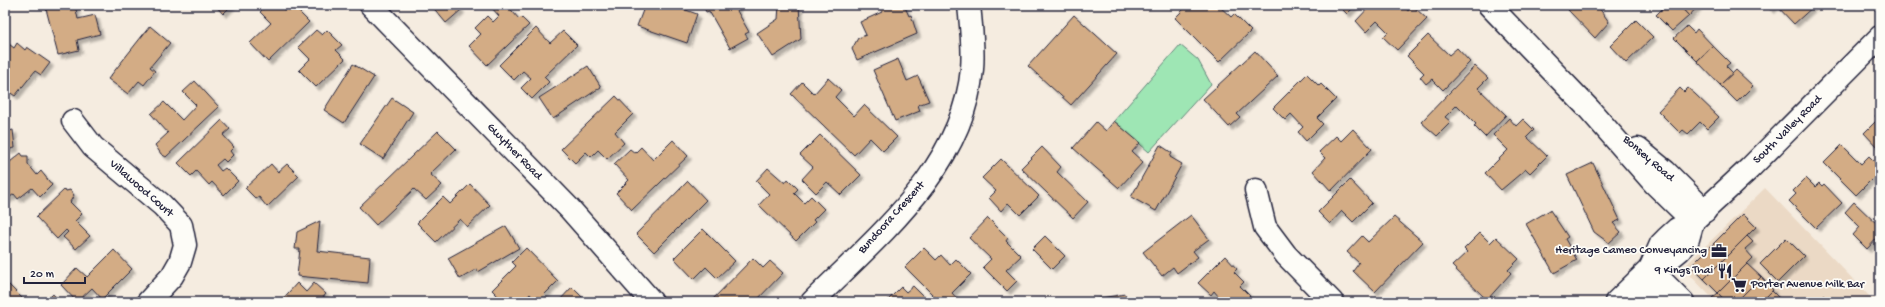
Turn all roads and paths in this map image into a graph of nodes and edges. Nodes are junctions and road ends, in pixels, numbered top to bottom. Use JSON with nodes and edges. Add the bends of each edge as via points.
{"nodes":[{"id":1,"x":371,"y":5,"type":"edge"},
{"id":2,"x":969,"y":5,"type":"edge"},
{"id":3,"x":1489,"y":5,"type":"edge"},
{"id":4,"x":1880,"y":37,"type":"edge"},
{"id":5,"x":74,"y":121,"type":"dead end"},
{"id":6,"x":1256,"y":190,"type":"dead end"},
{"id":7,"x":1699,"y":216,"type":"junction"},
{"id":8,"x":1643,"y":276,"type":"junction"},
{"id":9,"x":148,"y":302,"type":"edge"},
{"id":10,"x":652,"y":302,"type":"edge"},
{"id":11,"x":812,"y":302,"type":"edge"},
{"id":12,"x":1332,"y":302,"type":"edge"},
{"id":13,"x":1616,"y":302,"type":"edge"},
{"id":14,"x":1657,"y":302,"type":"edge"},
{"id":15,"x":1683,"y":302,"type":"edge"}],
"edges":[{"from":1,"to":10,"type":"street","name":"Gwyther Road","via":[[569,208]]},
{"from":2,"to":11,"type":"street","name":"Bundoora Crescent","via":[[972,69],[956,129],[938,165],[906,207]]},
{"from":3,"to":7,"type":"street","name":"Bonsey Road","via":[[1589,109],[1666,172]]},
{"from":4,"to":7,"type":"street","name":"South Valley Road"},
{"from":5,"to":9,"type":"street","name":"Villawood Court","via":[[93,147],[162,205],[181,226],[185,245],[180,262],[172,276]]},
{"from":6,"to":12,"type":"street","via":[[1265,227],[1286,255]]},
{"from":7,"to":8,"type":"street","name":"South Valley Road","via":[[1677,229],[1661,244]]},
{"from":8,"to":13,"type":"street","name":"South Valley Road"},
{"from":8,"to":14,"type":"street"},
{"from":8,"to":15,"type":"street"}]}
